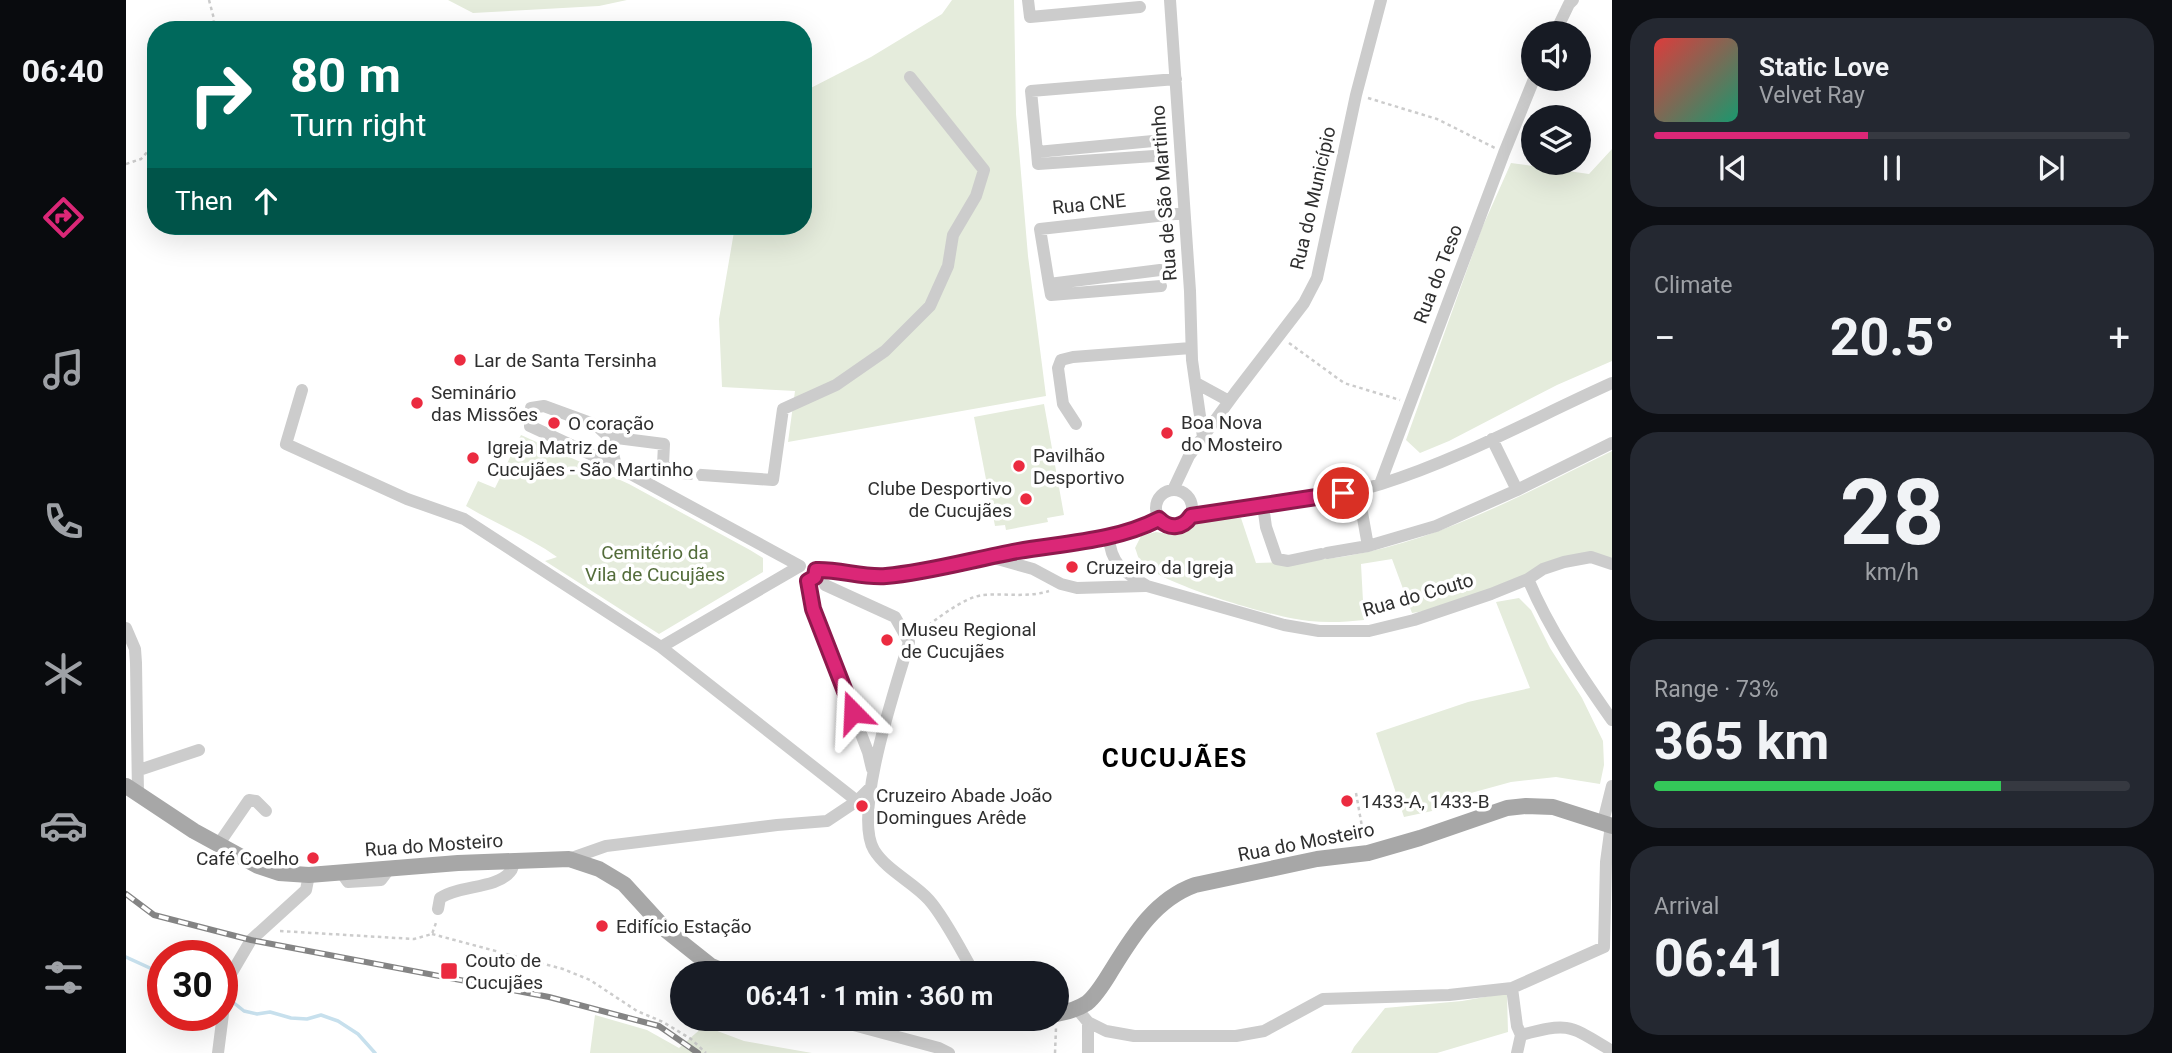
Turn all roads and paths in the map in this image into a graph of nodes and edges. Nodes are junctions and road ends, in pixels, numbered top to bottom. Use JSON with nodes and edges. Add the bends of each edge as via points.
{"nodes":[{"id":1,"x":209,"y":0,"type":"edge"},
{"id":2,"x":1028,"y":0,"type":"edge"},
{"id":3,"x":1170,"y":0,"type":"edge"},
{"id":4,"x":1381,"y":0,"type":"edge"},
{"id":5,"x":1573,"y":0,"type":"edge"},
{"id":6,"x":1140,"y":7,"type":"dead end"},
{"id":7,"x":214,"y":21,"type":"edge"},
{"id":8,"x":1561,"y":21,"type":"edge"},
{"id":9,"x":910,"y":77,"type":"dead end"},
{"id":10,"x":1176,"y":79,"type":"junction"},
{"id":11,"x":1529,"y":91,"type":"edge"},
{"id":12,"x":1356,"y":95,"type":"junction"},
{"id":13,"x":1153,"y":141,"type":"dead end"},
{"id":14,"x":147,"y":152,"type":"edge"},
{"id":15,"x":1037,"y":152,"type":"junction"},
{"id":16,"x":1504,"y":153,"type":"junction"},
{"id":17,"x":1154,"y":156,"type":"dead end"},
{"id":18,"x":126,"y":164,"type":"edge"},
{"id":19,"x":1184,"y":213,"type":"junction"},
{"id":20,"x":1160,"y":270,"type":"dead end"},
{"id":21,"x":1049,"y":284,"type":"junction"},
{"id":22,"x":1161,"y":286,"type":"dead end"},
{"id":23,"x":1280,"y":336,"type":"junction"},
{"id":24,"x":1191,"y":348,"type":"junction"},
{"id":25,"x":1196,"y":383,"type":"junction"},
{"id":26,"x":1612,"y":383,"type":"edge"},
{"id":27,"x":302,"y":390,"type":"dead end"},
{"id":28,"x":1229,"y":401,"type":"junction"},
{"id":29,"x":1409,"y":403,"type":"junction"},
{"id":30,"x":1076,"y":424,"type":"dead end"},
{"id":31,"x":609,"y":437,"type":"junction"},
{"id":32,"x":1203,"y":437,"type":"junction"},
{"id":33,"x":1492,"y":439,"type":"junction"},
{"id":34,"x":1612,"y":443,"type":"edge"},
{"id":35,"x":616,"y":466,"type":"junction"},
{"id":36,"x":681,"y":473,"type":"dead end"},
{"id":37,"x":702,"y":474,"type":"tunnel mouth"},
{"id":38,"x":1380,"y":484,"type":"junction"},
{"id":39,"x":1173,"y":490,"type":"junction"},
{"id":40,"x":1358,"y":490,"type":"junction"},
{"id":41,"x":1517,"y":490,"type":"junction"},
{"id":42,"x":1263,"y":505,"type":"junction"},
{"id":43,"x":1191,"y":516,"type":"junction"},
{"id":44,"x":1159,"y":519,"type":"junction"},
{"id":45,"x":1109,"y":536,"type":"junction"},
{"id":46,"x":1368,"y":546,"type":"junction"},
{"id":47,"x":990,"y":556,"type":"junction"},
{"id":48,"x":1612,"y":564,"type":"edge"},
{"id":49,"x":800,"y":566,"type":"junction"},
{"id":50,"x":816,"y":570,"type":"junction"},
{"id":51,"x":1528,"y":579,"type":"junction"},
{"id":52,"x":808,"y":581,"type":"junction"},
{"id":53,"x":825,"y":585,"type":"dead end"},
{"id":54,"x":1147,"y":586,"type":"junction"},
{"id":55,"x":1054,"y":589,"type":"dead end"},
{"id":56,"x":126,"y":628,"type":"edge"},
{"id":57,"x":923,"y":629,"type":"dead end"},
{"id":58,"x":661,"y":647,"type":"junction"},
{"id":59,"x":1612,"y":720,"type":"edge"},
{"id":60,"x":199,"y":750,"type":"dead end"},
{"id":61,"x":139,"y":771,"type":"junction"},
{"id":62,"x":871,"y":782,"type":"junction"},
{"id":63,"x":1612,"y":786,"type":"edge"},
{"id":64,"x":132,"y":790,"type":"edge"},
{"id":65,"x":1356,"y":793,"type":"dead end"},
{"id":66,"x":857,"y":801,"type":"junction"},
{"id":67,"x":266,"y":811,"type":"dead end"},
{"id":68,"x":1609,"y":824,"type":"edge"},
{"id":69,"x":218,"y":845,"type":"junction"},
{"id":70,"x":1368,"y":853,"type":"junction"},
{"id":71,"x":569,"y":859,"type":"junction"},
{"id":72,"x":515,"y":861,"type":"junction"},
{"id":73,"x":309,"y":875,"type":"junction"},
{"id":74,"x":438,"y":909,"type":"joint"},
{"id":75,"x":263,"y":929,"type":"junction"},
{"id":76,"x":432,"y":934,"type":"junction"},
{"id":77,"x":704,"y":961,"type":"edge"},
{"id":78,"x":967,"y":961,"type":"edge"},
{"id":79,"x":238,"y":962,"type":"edge"},
{"id":80,"x":1512,"y":988,"type":"junction"},
{"id":81,"x":1077,"y":1009,"type":"junction"},
{"id":82,"x":1069,"y":1011,"type":"edge"},
{"id":83,"x":1088,"y":1022,"type":"junction"},
{"id":84,"x":221,"y":1031,"type":"edge"},
{"id":85,"x":876,"y":1031,"type":"edge"},
{"id":86,"x":1056,"y":1031,"type":"edge"},
{"id":87,"x":1521,"y":1035,"type":"junction"},
{"id":88,"x":1612,"y":1051,"type":"edge"},
{"id":89,"x":218,"y":1053,"type":"edge"},
{"id":90,"x":706,"y":1053,"type":"edge"},
{"id":91,"x":949,"y":1053,"type":"edge"},
{"id":92,"x":1055,"y":1053,"type":"edge"},
{"id":93,"x":1088,"y":1053,"type":"edge"},
{"id":94,"x":1517,"y":1053,"type":"edge"}],
"edges":[{"from":1,"to":7,"type":"path"},
{"from":2,"to":6,"type":"street","via":[[1030,17]]},
{"from":3,"to":10,"type":"street","name":"Rua de São Martinho"},
{"from":4,"to":12,"type":"street","name":"Rua do Município"},
{"from":5,"to":8,"type":"street"},
{"from":9,"to":37,"type":"street","via":[[984,170],[976,196],[953,235],[948,266],[930,306],[885,351],[836,385],[783,409],[773,480]]},
{"from":10,"to":15,"type":"street","via":[[1031,91]]},
{"from":10,"to":19,"type":"street","name":"Rua de São Martinho"},
{"from":11,"to":16,"type":"street","name":"Rua do Teso"},
{"from":12,"to":16,"type":"path","via":[[1437,119]]},
{"from":12,"to":23,"type":"street","name":"Rua do Município","via":[[1317,278]]},
{"from":13,"to":15,"type":"street"},
{"from":14,"to":18,"type":"path"},
{"from":15,"to":17,"type":"street","via":[[1038,164]]},
{"from":16,"to":29,"type":"street","name":"Rua do Teso"},
{"from":19,"to":21,"type":"street","name":"Rua CNE","via":[[1040,229]]},
{"from":19,"to":24,"type":"street","name":"Rua de São Martinho"},
{"from":20,"to":21,"type":"street"},
{"from":21,"to":22,"type":"street","via":[[1051,295]]},
{"from":23,"to":28,"type":"street","name":"Rua do Município"},
{"from":23,"to":29,"type":"path","via":[[1344,383]]},
{"from":24,"to":25,"type":"street","name":"Rua de São Martinho"},
{"from":24,"to":30,"type":"street","via":[[1061,360],[1063,404]]},
{"from":25,"to":28,"type":"street"},
{"from":25,"to":32,"type":"street","name":"Rua de São Martinho"},
{"from":26,"to":33,"type":"street"},
{"from":27,"to":58,"type":"street","via":[[286,444],[407,499],[464,519]]},
{"from":28,"to":32,"type":"street","name":"Rua do Município"},
{"from":29,"to":38,"type":"street","name":"Rua do Teso"},
{"from":31,"to":35,"type":"street"},
{"from":31,"to":35,"type":"street","via":[[596,425],[544,405],[531,408],[530,426]]},
{"from":31,"to":36,"type":"street","via":[[664,444],[663,465]]},
{"from":32,"to":39,"type":"street","name":"Rua do Município"},
{"from":33,"to":38,"type":"street"},
{"from":33,"to":41,"type":"street"},
{"from":34,"to":41,"type":"street"},
{"from":35,"to":49,"type":"street"},
{"from":38,"to":40,"type":"street"},
{"from":39,"to":43,"type":"street","via":[[1189,498]]},
{"from":39,"to":44,"type":"street","via":[[1158,501]]},
{"from":40,"to":42,"type":"street"},
{"from":40,"to":46,"type":"street"},
{"from":41,"to":46,"type":"street","via":[[1436,526]]},
{"from":42,"to":43,"type":"street"},
{"from":42,"to":46,"type":"street","via":[[1277,559],[1288,561]]},
{"from":43,"to":44,"type":"street","via":[[1176,527]]},
{"from":44,"to":45,"type":"street"},
{"from":45,"to":47,"type":"street"},
{"from":45,"to":54,"type":"street","name":"Rua do Couto","via":[[1109,552],[1116,563]]},
{"from":47,"to":50,"type":"street","via":[[882,576]]},
{"from":47,"to":54,"type":"street","name":"Rua do Couto","via":[[1077,588]]},
{"from":48,"to":51,"type":"street","name":"Rua do Couto","via":[[1591,557],[1543,569]]},
{"from":49,"to":50,"type":"street","via":[[808,563]]},
{"from":49,"to":52,"type":"street"},
{"from":49,"to":58,"type":"street"},
{"from":50,"to":52,"type":"street"},
{"from":51,"to":54,"type":"street","name":"Rua do Couto","via":[[1458,606],[1369,631],[1319,631],[1284,625]]},
{"from":51,"to":59,"type":"street","via":[[1582,677]]},
{"from":52,"to":62,"type":"street","via":[[813,609],[868,752]]},
{"from":53,"to":62,"type":"street","via":[[895,617],[909,642]]},
{"from":55,"to":57,"type":"path","via":[[1026,595],[982,595]]},
{"from":56,"to":61,"type":"street","via":[[135,649]]},
{"from":58,"to":66,"type":"street"},
{"from":60,"to":61,"type":"street"},
{"from":61,"to":64,"type":"street"},
{"from":62,"to":66,"type":"street"},
{"from":62,"to":78,"type":"street","via":[[869,834],[873,849],[932,903]]},
{"from":63,"to":68,"type":"street"},
{"from":64,"to":69,"type":"main road","name":"Rua do Mosteiro"},
{"from":65,"to":70,"type":"path"},
{"from":66,"to":71,"type":"street","via":[[827,821],[606,846]]},
{"from":67,"to":69,"type":"street","via":[[249,800]]},
{"from":68,"to":70,"type":"main road","name":"Rua do Mosteiro","via":[[1553,807],[1507,808]]},
{"from":68,"to":80,"type":"street","via":[[1604,947]]},
{"from":69,"to":73,"type":"main road","name":"Rua do Mosteiro","via":[[279,873]]},
{"from":70,"to":81,"type":"main road","name":"Rua do Mosteiro","via":[[1317,859],[1181,890],[1149,917],[1104,983]]},
{"from":71,"to":72,"type":"main road","name":"Rua do Mosteiro"},
{"from":71,"to":77,"type":"main road","name":"Rua do Mosteiro","via":[[624,884],[674,938]]},
{"from":72,"to":73,"type":"main road","name":"Rua do Mosteiro"},
{"from":72,"to":74,"type":"street","via":[[510,872],[493,883],[450,891],[440,898]]},
{"from":73,"to":75,"type":"street","via":[[306,890]]},
{"from":74,"to":76,"type":"path"},
{"from":75,"to":76,"type":"path","via":[[415,939]]},
{"from":75,"to":79,"type":"street"},
{"from":76,"to":90,"type":"path","via":[[590,980],[691,1039]]},
{"from":80,"to":83,"type":"street","via":[[1323,999],[1264,1031],[1236,1036],[1134,1036]]},
{"from":80,"to":87,"type":"street"},
{"from":81,"to":82,"type":"main road","name":"Rua do Mosteiro"},
{"from":81,"to":83,"type":"street"},
{"from":83,"to":93,"type":"street"},
{"from":84,"to":89,"type":"street"},
{"from":85,"to":91,"type":"street"},
{"from":86,"to":92,"type":"path"},
{"from":87,"to":88,"type":"street","via":[[1554,1026],[1574,1028]]},
{"from":87,"to":94,"type":"street"}]}
